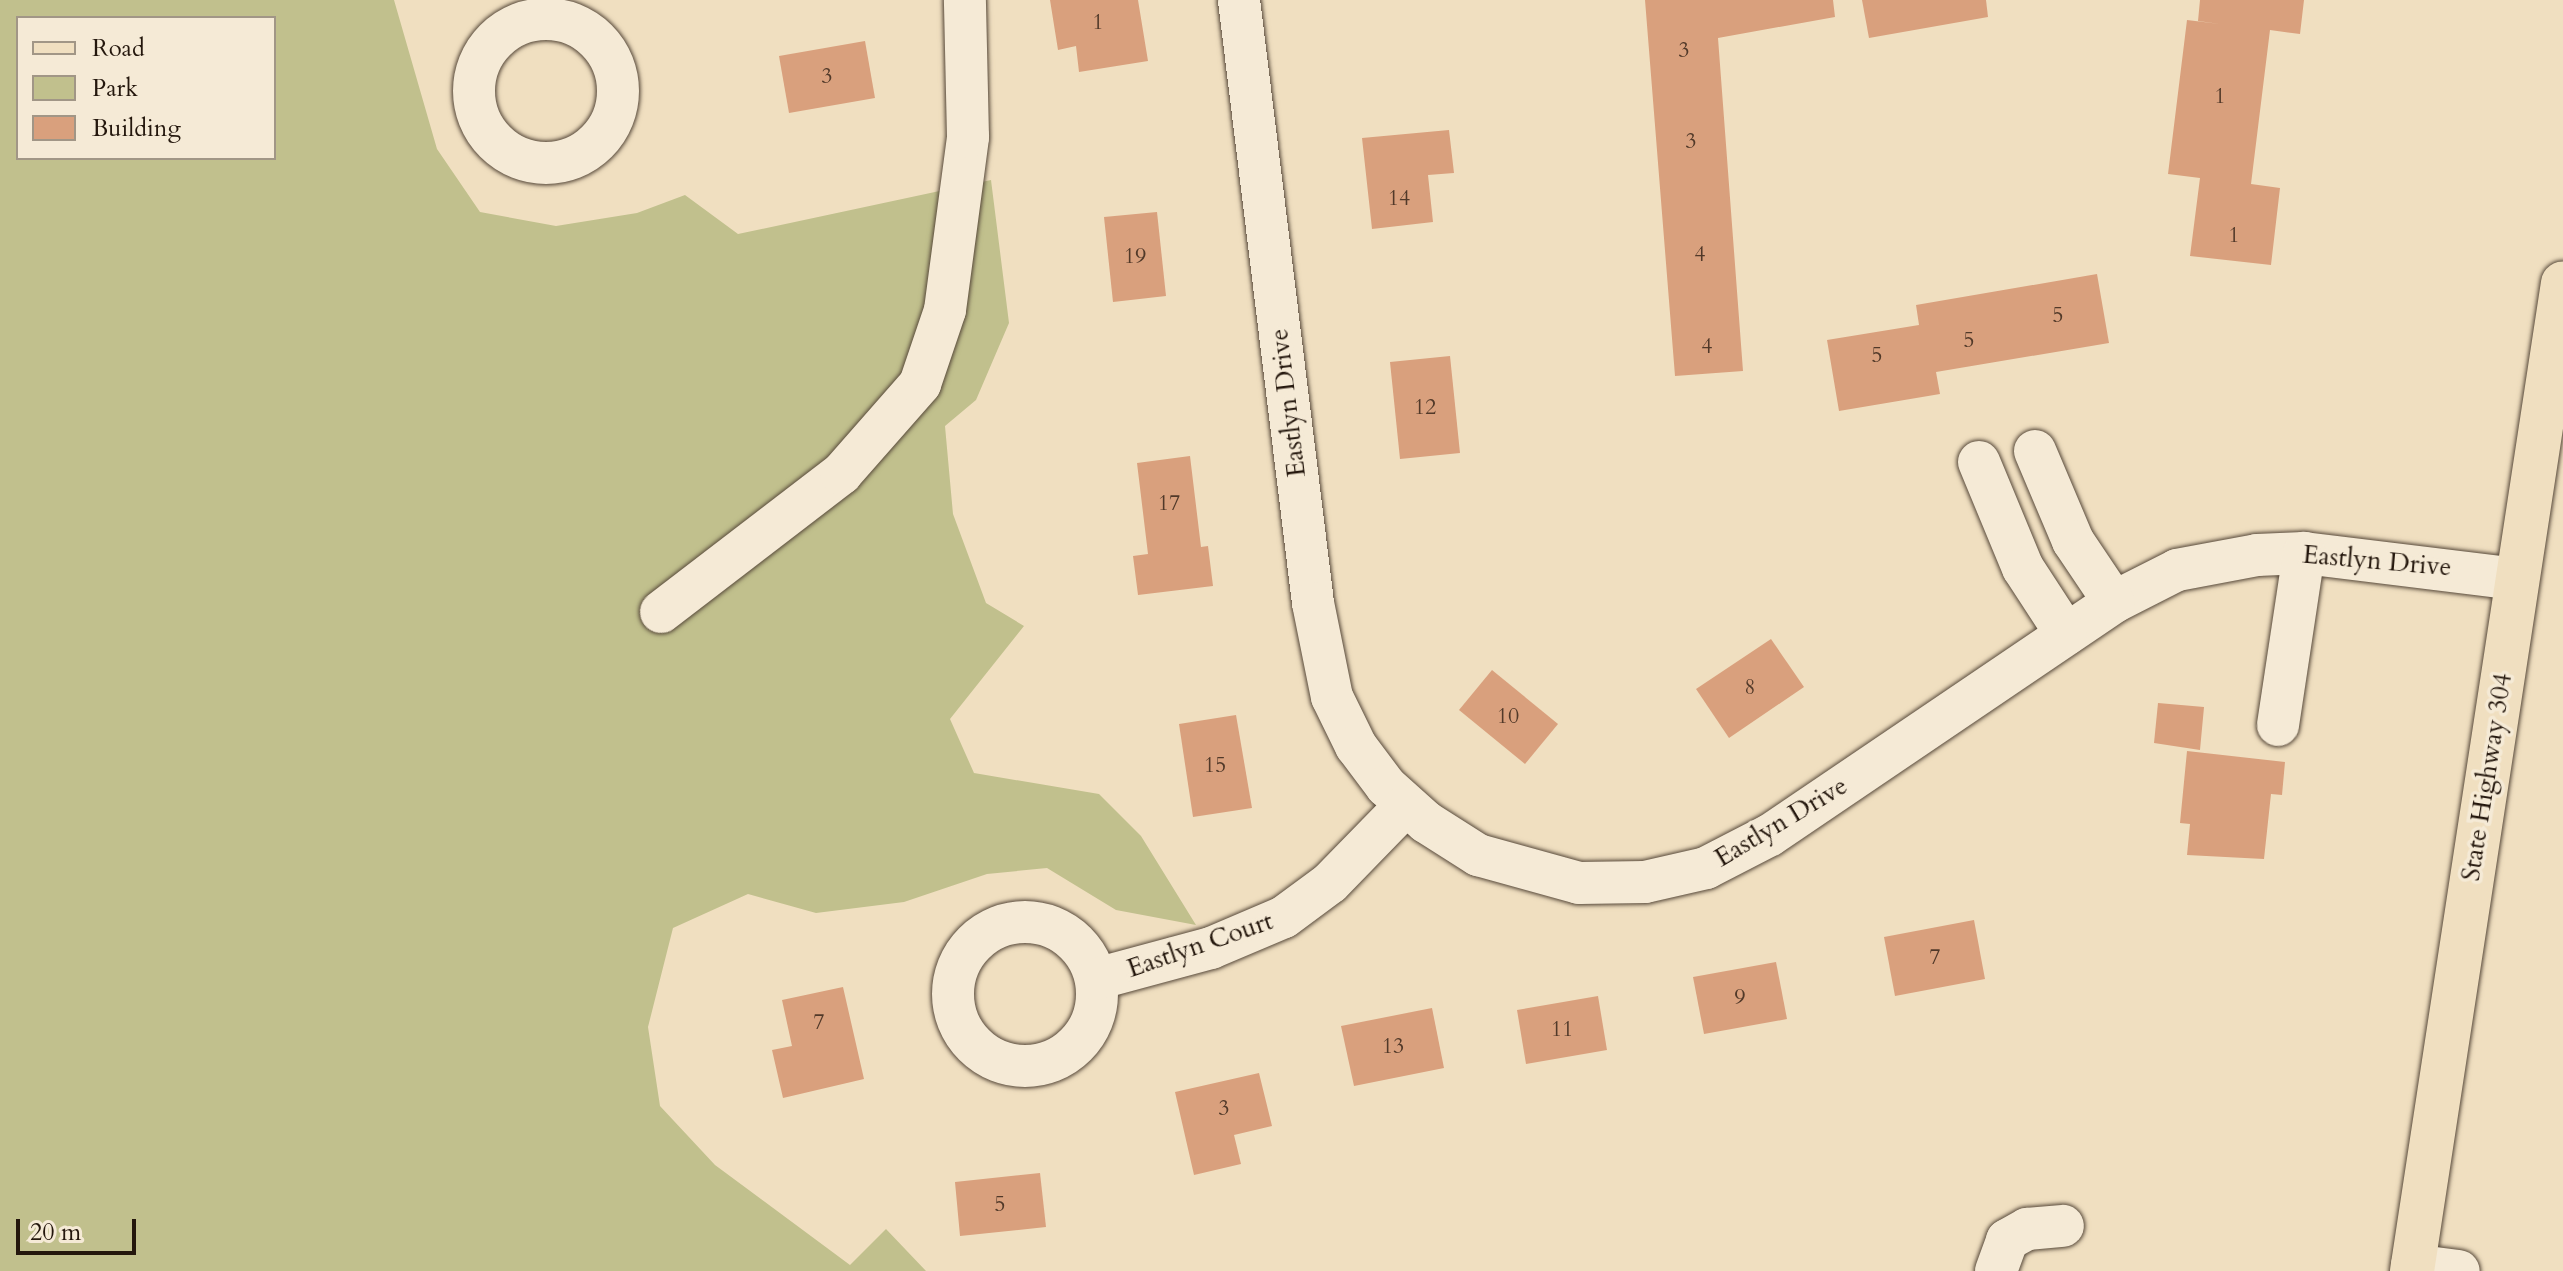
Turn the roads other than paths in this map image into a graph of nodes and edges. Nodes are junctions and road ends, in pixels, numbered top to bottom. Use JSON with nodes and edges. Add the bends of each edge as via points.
{"nodes":[{"id":1,"x":965,"y":0,"type":"edge"},
{"id":2,"x":1239,"y":0,"type":"edge"},
{"id":3,"x":2563,"y":283,"type":"edge"},
{"id":4,"x":2556,"y":372,"type":"edge"},
{"id":5,"x":2035,"y":451,"type":"dead end"},
{"id":6,"x":1979,"y":462,"type":"dead end"},
{"id":7,"x":2304,"y":553,"type":"junction"},
{"id":8,"x":2517,"y":579,"type":"junction"},
{"id":9,"x":2114,"y":602,"type":"junction"},
{"id":10,"x":661,"y":612,"type":"dead end"},
{"id":11,"x":2066,"y":634,"type":"junction"},
{"id":12,"x":2278,"y":725,"type":"dead end"},
{"id":13,"x":1405,"y":806,"type":"junction"},
{"id":14,"x":1096,"y":979,"type":"dead end"},
{"id":15,"x":2063,"y":1226,"type":"dead end"},
{"id":16,"x":2412,"y":1268,"type":"edge"},
{"id":17,"x":1996,"y":1271,"type":"edge"},
{"id":18,"x":2459,"y":1271,"type":"edge"}],
"edges":[{"from":1,"to":10,"type":"street","via":[[968,137],[945,310],[920,384],[841,474]]},
{"from":2,"to":13,"type":"street","name":"Eastlyn Drive","via":[[1325,668],[1356,746]]},
{"from":3,"to":4,"type":"main road","name":"State Highway 304"},
{"from":4,"to":8,"type":"main road","name":"State Highway 304"},
{"from":5,"to":9,"type":"street","via":[[2073,541]]},
{"from":6,"to":11,"type":"street","via":[[2023,568]]},
{"from":7,"to":8,"type":"street","name":"Eastlyn Drive"},
{"from":7,"to":9,"type":"street","name":"Eastlyn Drive","via":[[2217,560],[2177,570]]},
{"from":7,"to":12,"type":"street"},
{"from":8,"to":16,"type":"main road","name":"State Highway 304"},
{"from":9,"to":11,"type":"street","name":"Eastlyn Drive"},
{"from":11,"to":13,"type":"street","name":"Eastlyn Drive","via":[[1770,835],[1674,877],[1615,884],[1543,878],[1478,855]]},
{"from":13,"to":14,"type":"street","name":"Eastlyn Court","via":[[1330,883],[1284,917],[1211,948]]},
{"from":15,"to":17,"type":"street","via":[[2027,1229],[2007,1240]]},
{"from":16,"to":18,"type":"street"}]}
